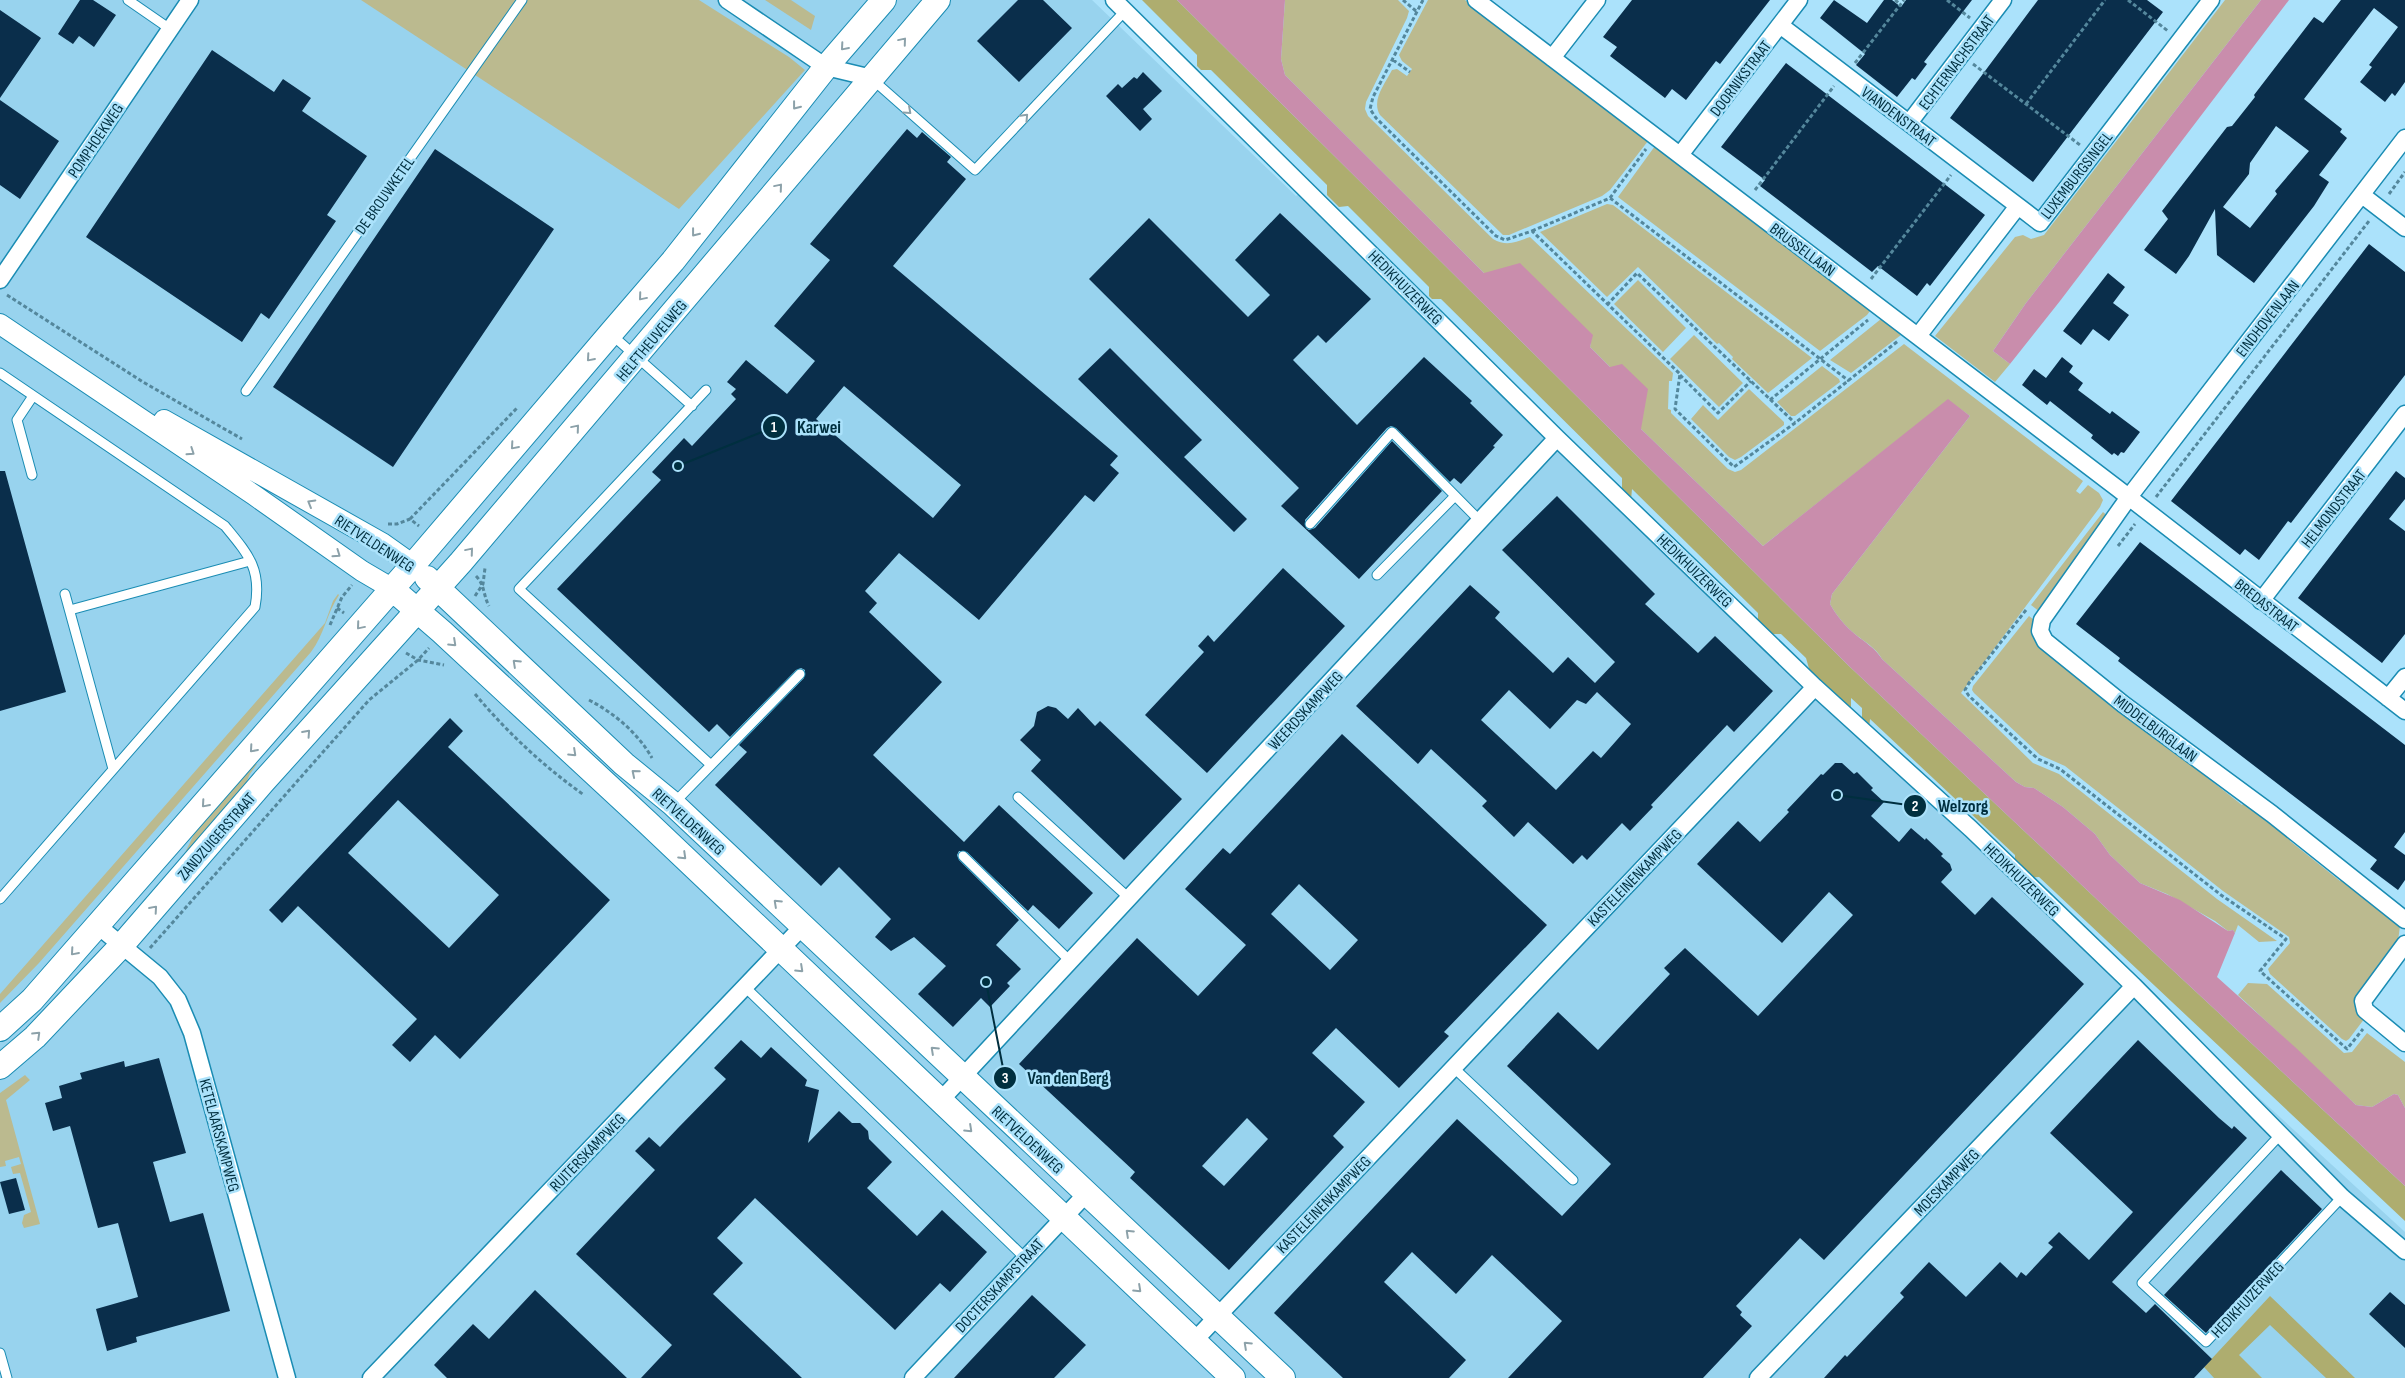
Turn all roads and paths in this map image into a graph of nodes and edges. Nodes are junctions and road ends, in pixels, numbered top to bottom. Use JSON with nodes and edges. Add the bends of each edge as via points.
{"nodes":[{"id":1,"x":128,"y":0,"type":"edge"},
{"id":2,"x":190,"y":0,"type":"edge"},
{"id":3,"x":522,"y":0,"type":"edge"},
{"id":4,"x":727,"y":0,"type":"edge"},
{"id":5,"x":884,"y":0,"type":"edge"},
{"id":6,"x":938,"y":0,"type":"edge"},
{"id":7,"x":1403,"y":0,"type":"edge"},
{"id":8,"x":1423,"y":0,"type":"edge"},
{"id":9,"x":1476,"y":0,"type":"edge"},
{"id":10,"x":1597,"y":0,"type":"edge"},
{"id":11,"x":1799,"y":0,"type":"edge"},
{"id":12,"x":1895,"y":0,"type":"edge"},
{"id":13,"x":1904,"y":0,"type":"edge"},
{"id":14,"x":1947,"y":0,"type":"edge"},
{"id":15,"x":2003,"y":0,"type":"edge"},
{"id":16,"x":2105,"y":0,"type":"edge"},
{"id":17,"x":2128,"y":0,"type":"edge"},
{"id":18,"x":2211,"y":0,"type":"edge"},
{"id":19,"x":1900,"y":4,"type":"junction"},
{"id":20,"x":1120,"y":5,"type":"edge"},
{"id":21,"x":1416,"y":11,"type":"junction"},
{"id":22,"x":1780,"y":25,"type":"junction"},
{"id":23,"x":1982,"y":27,"type":"junction"},
{"id":24,"x":170,"y":29,"type":"junction"},
{"id":25,"x":2180,"y":40,"type":"junction"},
{"id":26,"x":1961,"y":54,"type":"junction"},
{"id":27,"x":1552,"y":58,"type":"junction"},
{"id":28,"x":1393,"y":60,"type":"junction"},
{"id":29,"x":826,"y":67,"type":"junction"},
{"id":30,"x":1410,"y":72,"type":"dead end"},
{"id":31,"x":1845,"y":74,"type":"junction"},
{"id":32,"x":872,"y":78,"type":"junction"},
{"id":33,"x":2026,"y":104,"type":"junction"},
{"id":34,"x":1909,"y":123,"type":"junction"},
{"id":35,"x":1656,"y":137,"type":"junction"},
{"id":36,"x":2405,"y":138,"type":"edge"},
{"id":37,"x":1680,"y":155,"type":"junction"},
{"id":38,"x":2093,"y":155,"type":"junction"},
{"id":39,"x":1960,"y":162,"type":"junction"},
{"id":40,"x":2405,"y":172,"type":"edge"},
{"id":41,"x":2362,"y":195,"type":"junction"},
{"id":42,"x":1610,"y":198,"type":"junction"},
{"id":43,"x":1744,"y":204,"type":"junction"},
{"id":44,"x":2018,"y":206,"type":"junction"},
{"id":45,"x":2379,"y":208,"type":"junction"},
{"id":46,"x":2405,"y":228,"type":"edge"},
{"id":47,"x":1532,"y":231,"type":"junction"},
{"id":48,"x":0,"y":280,"type":"edge"},
{"id":49,"x":0,"y":290,"type":"edge"},
{"id":50,"x":1860,"y":292,"type":"junction"},
{"id":51,"x":1608,"y":305,"type":"junction"},
{"id":52,"x":1882,"y":309,"type":"junction"},
{"id":53,"x":0,"y":324,"type":"edge"},
{"id":54,"x":611,"y":333,"type":"junction"},
{"id":55,"x":1914,"y":334,"type":"junction"},
{"id":56,"x":34,"y":346,"type":"junction"},
{"id":57,"x":637,"y":356,"type":"junction"},
{"id":58,"x":1820,"y":359,"type":"junction"},
{"id":59,"x":0,"y":373,"type":"edge"},
{"id":60,"x":1680,"y":374,"type":"junction"},
{"id":61,"x":1750,"y":381,"type":"junction"},
{"id":62,"x":1848,"y":381,"type":"junction"},
{"id":63,"x":246,"y":390,"type":"dead end"},
{"id":64,"x":706,"y":390,"type":"dead end"},
{"id":65,"x":34,"y":396,"type":"junction"},
{"id":66,"x":1770,"y":400,"type":"junction"},
{"id":67,"x":692,"y":406,"type":"junction"},
{"id":68,"x":2405,"y":414,"type":"edge"},
{"id":69,"x":1795,"y":423,"type":"junction"},
{"id":70,"x":1557,"y":438,"type":"junction"},
{"id":71,"x":250,"y":444,"type":"dead end"},
{"id":72,"x":32,"y":474,"type":"dead end"},
{"id":73,"x":1455,"y":496,"type":"junction"},
{"id":74,"x":2129,"y":498,"type":"junction"},
{"id":75,"x":2146,"y":510,"type":"junction"},
{"id":76,"x":380,"y":520,"type":"dead end"},
{"id":77,"x":1480,"y":522,"type":"junction"},
{"id":78,"x":1310,"y":524,"type":"dead end"},
{"id":79,"x":434,"y":539,"type":"junction"},
{"id":80,"x":2116,"y":549,"type":"dead end"},
{"id":81,"x":250,"y":561,"type":"junction"},
{"id":82,"x":461,"y":562,"type":"junction"},
{"id":83,"x":1377,"y":575,"type":"dead end"},
{"id":84,"x":402,"y":577,"type":"junction"},
{"id":85,"x":483,"y":584,"type":"dead end"},
{"id":86,"x":65,"y":594,"type":"dead end"},
{"id":87,"x":427,"y":599,"type":"junction"},
{"id":88,"x":2261,"y":601,"type":"junction"},
{"id":89,"x":70,"y":610,"type":"junction"},
{"id":90,"x":2042,"y":620,"type":"junction"},
{"id":91,"x":800,"y":674,"type":"dead end"},
{"id":92,"x":2405,"y":677,"type":"edge"},
{"id":93,"x":1815,"y":687,"type":"junction"},
{"id":94,"x":2388,"y":698,"type":"junction"},
{"id":95,"x":2405,"y":711,"type":"edge"},
{"id":96,"x":712,"y":765,"type":"junction"},
{"id":97,"x":113,"y":770,"type":"junction"},
{"id":98,"x":1018,"y":797,"type":"dead end"},
{"id":99,"x":673,"y":804,"type":"junction"},
{"id":100,"x":963,"y":856,"type":"dead end"},
{"id":101,"x":1130,"y":899,"type":"junction"},
{"id":102,"x":0,"y":900,"type":"edge"},
{"id":103,"x":2405,"y":920,"type":"edge"},
{"id":104,"x":97,"y":926,"type":"junction"},
{"id":105,"x":802,"y":926,"type":"junction"},
{"id":106,"x":2405,"y":944,"type":"edge"},
{"id":107,"x":122,"y":945,"type":"junction"},
{"id":108,"x":780,"y":950,"type":"junction"},
{"id":109,"x":1071,"y":962,"type":"junction"},
{"id":110,"x":2134,"y":986,"type":"junction"},
{"id":111,"x":745,"y":987,"type":"junction"},
{"id":112,"x":2372,"y":1017,"type":"junction"},
{"id":113,"x":0,"y":1029,"type":"edge"},
{"id":114,"x":2405,"y":1043,"type":"edge"},
{"id":115,"x":0,"y":1066,"type":"edge"},
{"id":116,"x":1453,"y":1067,"type":"junction"},
{"id":117,"x":963,"y":1078,"type":"junction"},
{"id":118,"x":940,"y":1101,"type":"junction"},
{"id":119,"x":2280,"y":1135,"type":"junction"},
{"id":120,"x":1572,"y":1180,"type":"dead end"},
{"id":121,"x":1086,"y":1194,"type":"junction"},
{"id":122,"x":2342,"y":1197,"type":"junction"},
{"id":123,"x":1062,"y":1217,"type":"junction"},
{"id":124,"x":2405,"y":1251,"type":"edge"},
{"id":125,"x":1024,"y":1258,"type":"junction"},
{"id":126,"x":1216,"y":1316,"type":"junction"},
{"id":127,"x":1194,"y":1341,"type":"junction"},
{"id":128,"x":0,"y":1353,"type":"edge"},
{"id":129,"x":7,"y":1378,"type":"edge"},
{"id":130,"x":287,"y":1378,"type":"edge"},
{"id":131,"x":371,"y":1378,"type":"edge"},
{"id":132,"x":913,"y":1378,"type":"edge"},
{"id":133,"x":1233,"y":1378,"type":"edge"},
{"id":134,"x":1283,"y":1378,"type":"edge"},
{"id":135,"x":1758,"y":1378,"type":"edge"}],
"edges":[{"from":1,"to":24,"type":"lane"},
{"from":2,"to":24,"type":"street","name":"POMPHOEKWEG"},
{"from":3,"to":63,"type":"lane","name":"DE BROUWKETEL"},
{"from":4,"to":29,"type":"street"},
{"from":5,"to":29,"type":"main road","one_way":true},
{"from":32,"to":6,"type":"main road","name":"HELFTHEUVELWEG","one_way":true},
{"from":7,"to":21,"type":"path"},
{"from":8,"to":21,"type":"path"},
{"from":9,"to":27,"type":"street","name":"BRUSSELLAAN"},
{"from":10,"to":27,"type":"street"},
{"from":11,"to":22,"type":"street","name":"DOORNIKSTRAAT"},
{"from":12,"to":19,"type":"path"},
{"from":13,"to":19,"type":"path"},
{"from":14,"to":23,"type":"path"},
{"from":15,"to":23,"type":"street","name":"ECHTERNACHSTRAAT"},
{"from":16,"to":33,"type":"path"},
{"from":17,"to":25,"type":"path"},
{"from":18,"to":25,"type":"street","name":"LUXEMBURGSINGEL"},
{"from":19,"to":31,"type":"path"},
{"from":32,"to":20,"type":"lane","one_way":true,"via":[[975,170]]},
{"from":20,"to":70,"type":"street","name":"HEDIKHUIZERWEG"},
{"from":21,"to":28,"type":"path"},
{"from":22,"to":31,"type":"street","name":"VIANDENSTRAAT"},
{"from":22,"to":37,"type":"street","name":"DOORNIKSTRAAT"},
{"from":23,"to":26,"type":"street","name":"ECHTERNACHSTRAAT"},
{"from":24,"to":48,"type":"street","name":"POMPHOEKWEG"},
{"from":25,"to":38,"type":"street","name":"LUXEMBURGSINGEL"},
{"from":26,"to":33,"type":"path"},
{"from":26,"to":34,"type":"street","name":"ECHTERNACHSTRAAT"},
{"from":27,"to":35,"type":"street","name":"BRUSSELLAAN"},
{"from":28,"to":30,"type":"path"},
{"from":28,"to":47,"type":"path","via":[[1373,97],[1370,110],[1376,118],[1496,236],[1505,240]]},
{"from":29,"to":32,"type":"street"},
{"from":29,"to":54,"type":"main road","one_way":true,"via":[[673,261]]},
{"from":31,"to":34,"type":"street","name":"VIANDENSTRAAT"},
{"from":31,"to":43,"type":"path"},
{"from":57,"to":32,"type":"main road","name":"HELFTHEUVELWEG","one_way":true},
{"from":33,"to":38,"type":"path"},
{"from":34,"to":39,"type":"street","name":"VIANDENSTRAAT"},
{"from":35,"to":37,"type":"street","name":"BRUSSELLAAN"},
{"from":35,"to":42,"type":"path"},
{"from":36,"to":41,"type":"street","name":"EINDHOVENLAAN"},
{"from":37,"to":43,"type":"street","name":"BRUSSELLAAN"},
{"from":38,"to":44,"type":"street","name":"LUXEMBURGSINGEL","via":[[2040,223]]},
{"from":39,"to":44,"type":"street","name":"VIANDENSTRAAT"},
{"from":39,"to":50,"type":"path"},
{"from":40,"to":45,"type":"path"},
{"from":41,"to":45,"type":"street"},
{"from":41,"to":74,"type":"street","name":"EINDHOVENLAAN"},
{"from":42,"to":47,"type":"path"},
{"from":42,"to":58,"type":"path"},
{"from":43,"to":50,"type":"street","name":"BRUSSELLAAN"},
{"from":44,"to":55,"type":"street","name":"LUXEMBURGSINGEL"},
{"from":45,"to":46,"type":"street"},
{"from":45,"to":75,"type":"path"},
{"from":47,"to":51,"type":"path"},
{"from":49,"to":71,"type":"path","via":[[143,382]]},
{"from":50,"to":52,"type":"street","name":"BRUSSELLAAN"},
{"from":51,"to":60,"type":"path"},
{"from":51,"to":61,"type":"path","via":[[1637,273]]},
{"from":52,"to":55,"type":"street","name":"BRUSSELLAAN"},
{"from":52,"to":58,"type":"path"},
{"from":53,"to":56,"type":"street","name":"RIETVELDENWEG"},
{"from":54,"to":57,"type":"lane"},
{"from":54,"to":79,"type":"main road","one_way":true},
{"from":55,"to":62,"type":"path"},
{"from":55,"to":74,"type":"street","name":"BRUSSELLAAN"},
{"from":56,"to":84,"type":"street","name":"RIETVELDENWEG","one_way":true,"via":[[362,571]]},
{"from":84,"to":56,"type":"street","name":"RIETVELDENWEG","one_way":true,"via":[[382,543]]},
{"from":57,"to":67,"type":"lane"},
{"from":82,"to":57,"type":"main road","name":"HELFTHEUVELWEG","one_way":true},
{"from":58,"to":62,"type":"path"},
{"from":58,"to":66,"type":"path"},
{"from":59,"to":65,"type":"lane"},
{"from":60,"to":61,"type":"path","via":[[1718,413]]},
{"from":60,"to":69,"type":"path","via":[[1675,408],[1734,467]]},
{"from":61,"to":66,"type":"path"},
{"from":62,"to":69,"type":"path"},
{"from":64,"to":67,"type":"lane"},
{"from":65,"to":72,"type":"lane","via":[[17,420]]},
{"from":65,"to":81,"type":"lane","via":[[225,526]]},
{"from":66,"to":69,"type":"path"},
{"from":67,"to":96,"type":"lane","via":[[519,590]]},
{"from":68,"to":88,"type":"street","name":"HELMONDSTRAAT"},
{"from":70,"to":77,"type":"street","name":"WEERDSKAMPWEG"},
{"from":70,"to":93,"type":"street","name":"HEDIKHUIZERWEG"},
{"from":73,"to":77,"type":"lane"},
{"from":73,"to":78,"type":"lane","via":[[1392,432]]},
{"from":73,"to":83,"type":"lane"},
{"from":74,"to":75,"type":"street","name":"BREDASTRAAT"},
{"from":74,"to":90,"type":"street"},
{"from":75,"to":80,"type":"path"},
{"from":75,"to":88,"type":"street","name":"BREDASTRAAT"},
{"from":76,"to":79,"type":"path","via":[[396,524],[410,519]]},
{"from":77,"to":101,"type":"street","name":"WEERDSKAMPWEG"},
{"from":79,"to":84,"type":"main road"},
{"from":81,"to":89,"type":"lane"},
{"from":81,"to":97,"type":"lane","via":[[258,581],[255,606]]},
{"from":82,"to":85,"type":"path"},
{"from":82,"to":87,"type":"main road","name":"HELFTHEUVELWEG"},
{"from":84,"to":87,"type":"main road","name":"RIETVELDENWEG"},
{"from":84,"to":87,"type":"main road","name":"RIETVELDENWEG"},
{"from":84,"to":104,"type":"main road","name":"ZANDZUIGERSTRAAT","one_way":true},
{"from":86,"to":89,"type":"lane"},
{"from":99,"to":87,"type":"main road","name":"RIETVELDENWEG","one_way":true},
{"from":107,"to":87,"type":"main road","name":"ZANDZUIGERSTRAAT","one_way":true},
{"from":87,"to":108,"type":"main road","name":"RIETVELDENWEG","one_way":true},
{"from":88,"to":94,"type":"street","name":"BREDASTRAAT"},
{"from":89,"to":97,"type":"lane"},
{"from":90,"to":103,"type":"street","name":"MIDDELBURGLAAN","via":[[2040,630],[2045,641]]},
{"from":90,"to":112,"type":"path","via":[[2027,609],[1969,683],[1965,690],[1969,696],[2038,759],[2060,769],[2221,895],[2286,939],[2260,971],[2347,1049]]},
{"from":91,"to":96,"type":"lane"},
{"from":92,"to":94,"type":"street"},
{"from":93,"to":110,"type":"street","name":"HEDIKHUIZERWEG","via":[[1971,829]]},
{"from":93,"to":116,"type":"street","name":"KASTELEINENKAMPWEG"},
{"from":94,"to":95,"type":"street","name":"BREDASTRAAT"},
{"from":96,"to":99,"type":"lane"},
{"from":97,"to":102,"type":"lane"},
{"from":98,"to":101,"type":"lane"},
{"from":105,"to":99,"type":"main road","name":"RIETVELDENWEG","one_way":true},
{"from":100,"to":109,"type":"lane"},
{"from":101,"to":109,"type":"street","name":"WEERDSKAMPWEG"},
{"from":104,"to":107,"type":"street","name":"KETELAARSKAMPWEG"},
{"from":104,"to":113,"type":"main road","name":"ZANDZUIGERSTRAAT","one_way":true,"via":[[32,1000]]},
{"from":105,"to":108,"type":"street","name":"RUITERSKAMPWEG"},
{"from":117,"to":105,"type":"main road","name":"RIETVELDENWEG","one_way":true},
{"from":106,"to":112,"type":"street","via":[[2365,995],[2365,1010]]},
{"from":115,"to":107,"type":"main road","name":"ZANDZUIGERSTRAAT","one_way":true,"via":[[35,1037]]},
{"from":107,"to":130,"type":"street","name":"KETELAARSKAMPWEG","via":[[160,977],[178,1000],[192,1033]]},
{"from":108,"to":111,"type":"street","name":"RUITERSKAMPWEG"},
{"from":108,"to":118,"type":"main road","name":"RIETVELDENWEG","one_way":true},
{"from":109,"to":117,"type":"street","name":"WEERDSKAMPWEG"},
{"from":110,"to":119,"type":"street","name":"HEDIKHUIZERWEG"},
{"from":110,"to":135,"type":"street","name":"MOESKAMPWEG"},
{"from":111,"to":125,"type":"lane"},
{"from":111,"to":131,"type":"street","name":"RUITERSKAMPWEG"},
{"from":112,"to":114,"type":"street"},
{"from":116,"to":120,"type":"lane"},
{"from":116,"to":126,"type":"street","name":"KASTELEINENKAMPWEG"},
{"from":117,"to":118,"type":"street","name":"WEERDSKAMPWEG"},
{"from":117,"to":121,"type":"main road","name":"RIETVELDENWEG"},
{"from":118,"to":123,"type":"main road","name":"RIETVELDENWEG","one_way":true},
{"from":119,"to":122,"type":"street","name":"HEDIKHUIZERWEG"},
{"from":119,"to":122,"type":"lane","name":"HEDIKHUIZERWEG","via":[[2142,1282],[2206,1342]]},
{"from":121,"to":123,"type":"street","name":"DOCTERSKAMPSTRAAT"},
{"from":126,"to":121,"type":"main road","name":"RIETVELDENWEG","one_way":true},
{"from":122,"to":124,"type":"street","name":"HEDIKHUIZERWEG"},
{"from":123,"to":125,"type":"street","name":"DOCTERSKAMPSTRAAT"},
{"from":123,"to":127,"type":"main road","name":"RIETVELDENWEG","one_way":true},
{"from":125,"to":132,"type":"street","name":"DOCTERSKAMPSTRAAT"},
{"from":126,"to":127,"type":"street","name":"KASTELEINENKAMPWEG"},
{"from":134,"to":126,"type":"main road","name":"RIETVELDENWEG","one_way":true},
{"from":127,"to":133,"type":"main road","name":"RIETVELDENWEG"},
{"from":128,"to":129,"type":"lane"}]}
